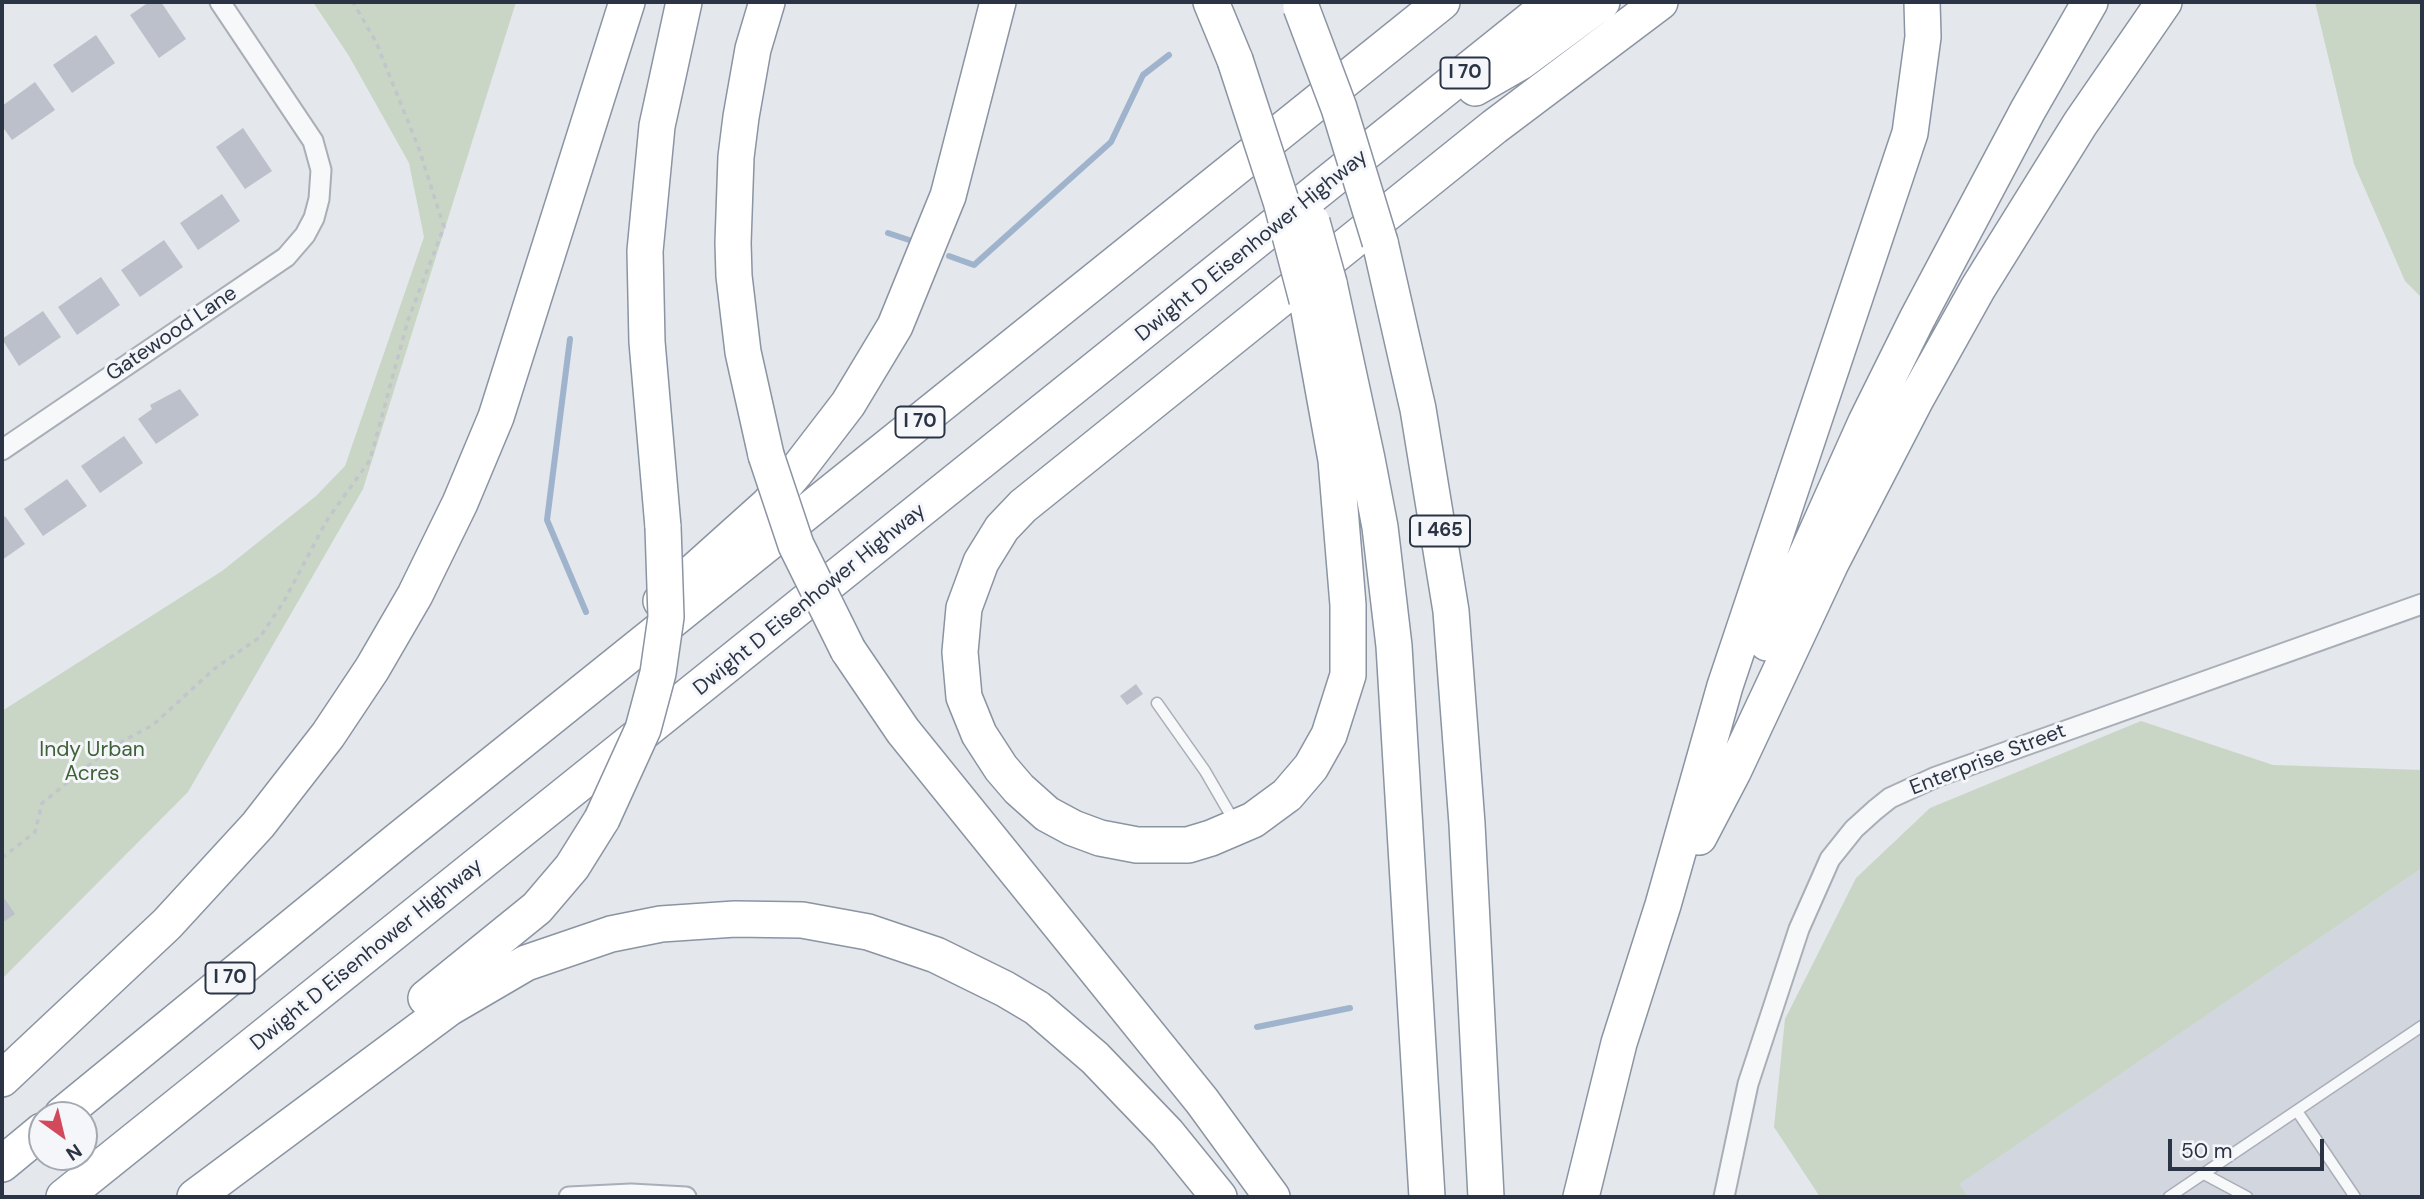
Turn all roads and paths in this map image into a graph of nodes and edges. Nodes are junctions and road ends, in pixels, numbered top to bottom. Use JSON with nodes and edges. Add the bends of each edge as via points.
{"nodes":[{"id":1,"x":220,"y":2,"type":"edge"},
{"id":2,"x":353,"y":2,"type":"edge"},
{"id":3,"x":627,"y":2,"type":"edge"},
{"id":4,"x":684,"y":2,"type":"edge"},
{"id":5,"x":767,"y":2,"type":"edge"},
{"id":6,"x":998,"y":2,"type":"edge"},
{"id":7,"x":1211,"y":2,"type":"edge"},
{"id":8,"x":1235,"y":2,"type":"edge"},
{"id":9,"x":1442,"y":2,"type":"edge"},
{"id":10,"x":1553,"y":2,"type":"edge"},
{"id":11,"x":1602,"y":2,"type":"edge"},
{"id":12,"x":1660,"y":2,"type":"edge"},
{"id":13,"x":1922,"y":2,"type":"edge"},
{"id":14,"x":2091,"y":2,"type":"edge"},
{"id":15,"x":2164,"y":2,"type":"edge"},
{"id":16,"x":1300,"y":4,"type":"edge"},
{"id":17,"x":1244,"y":53,"type":"junction"},
{"id":18,"x":1377,"y":145,"type":"junction"},
{"id":19,"x":1318,"y":292,"type":"junction"},
{"id":20,"x":2,"y":450,"type":"edge"},
{"id":21,"x":2422,"y":604,"type":"edge"},
{"id":22,"x":1157,"y":703,"type":"dead end"},
{"id":23,"x":1701,"y":774,"type":"junction"},
{"id":24,"x":1238,"y":827,"type":"junction"},
{"id":25,"x":397,"y":841,"type":"junction"},
{"id":26,"x":2,"y":858,"type":"edge"},
{"id":27,"x":1663,"y":905,"type":"junction"},
{"id":28,"x":2422,"y":1026,"type":"edge"},
{"id":29,"x":2,"y":1079,"type":"edge"},
{"id":30,"x":79,"y":1101,"type":"edge"},
{"id":31,"x":2297,"y":1111,"type":"junction"},
{"id":32,"x":28,"y":1143,"type":"edge"},
{"id":33,"x":2,"y":1164,"type":"edge"},
{"id":34,"x":2204,"y":1174,"type":"junction"},
{"id":35,"x":64,"y":1197,"type":"edge"},
{"id":36,"x":169,"y":1197,"type":"edge"},
{"id":37,"x":195,"y":1197,"type":"edge"},
{"id":38,"x":569,"y":1197,"type":"edge"},
{"id":39,"x":686,"y":1197,"type":"edge"},
{"id":40,"x":1219,"y":1197,"type":"edge"},
{"id":41,"x":1272,"y":1197,"type":"edge"},
{"id":42,"x":1427,"y":1197,"type":"edge"},
{"id":43,"x":1486,"y":1197,"type":"edge"},
{"id":44,"x":1581,"y":1197,"type":"edge"},
{"id":45,"x":1724,"y":1197,"type":"edge"},
{"id":46,"x":2169,"y":1197,"type":"edge"},
{"id":47,"x":2247,"y":1197,"type":"edge"},
{"id":48,"x":2355,"y":1197,"type":"edge"}],
"edges":[{"from":1,"to":20,"type":"street","name":"Gatewood Lane","via":[[313,141],[321,170],[320,199],[305,234],[286,257]]},
{"from":2,"to":26,"type":"path","via":[[376,41],[444,227],[408,320],[370,460],[327,520],[260,637],[214,669],[153,724],[110,748],[41,803],[35,832]]},
{"from":3,"to":29,"type":"highway","via":[[496,417],[415,596],[328,735],[251,833],[167,924]]},
{"from":4,"to":36,"type":"highway","bridge":true,"via":[[657,126],[645,251],[666,598],[658,673],[643,729],[602,819],[552,891],[507,935]]},
{"from":5,"to":41,"type":"highway","bridge":true,"via":[[753,49],[736,157],[734,276],[743,352],[766,455],[796,545],[848,650],[903,730],[1202,1101]]},
{"from":6,"to":25,"type":"highway","via":[[948,197],[933,238],[895,326],[848,404],[768,505],[519,725]]},
{"from":7,"to":17,"type":"highway"},
{"from":8,"to":17,"type":"highway","number":"I 465"},
{"from":9,"to":25,"type":"highway","number":"I 70"},
{"from":10,"to":18,"type":"highway","name":"Dwight D Eisenhower Highway","number":"I 70"},
{"from":11,"to":18,"type":"highway","via":[[1522,61]]},
{"from":12,"to":24,"type":"highway","via":[[1539,90],[1023,506],[1002,528],[981,562],[962,620],[960,676],[979,734],[1019,789],[1047,814],[1073,828],[1137,845],[1188,845]]},
{"from":13,"to":23,"type":"highway","via":[[1923,37],[1910,132],[1729,673]]},
{"from":14,"to":23,"type":"highway","via":[[1911,331],[1745,694]]},
{"from":15,"to":27,"type":"highway","via":[[2080,124],[1978,288],[1916,399]]},
{"from":16,"to":43,"type":"highway","number":"I 465","bridge":true,"via":[[1380,242],[1418,409],[1451,611]]},
{"from":17,"to":19,"type":"highway","number":"I 465","bridge":true,"via":[[1287,144]]},
{"from":18,"to":35,"type":"highway","name":"Dwight D Eisenhower Highway","number":"I 70"},
{"from":19,"to":24,"type":"highway","via":[[1341,507],[1348,675],[1337,717],[1311,767],[1287,795]]},
{"from":19,"to":42,"type":"highway","number":"I 465","via":[[1354,391],[1375,500],[1394,646]]},
{"from":21,"to":45,"type":"street","name":"Enterprise Street","via":[[1936,777],[1875,810],[1830,859],[1799,929],[1748,1084]]},
{"from":22,"to":24,"type":"lane"},
{"from":23,"to":27,"type":"highway"},
{"from":25,"to":30,"type":"highway","number":"I 70"},
{"from":27,"to":44,"type":"highway","via":[[1619,1043]]},
{"from":28,"to":31,"type":"lane"},
{"from":31,"to":34,"type":"lane"},
{"from":31,"to":48,"type":"lane"},
{"from":32,"to":33,"type":"highway"},
{"from":34,"to":46,"type":"lane"},
{"from":34,"to":47,"type":"lane"},
{"from":37,"to":40,"type":"highway","via":[[449,1008],[526,964],[611,933],[735,919],[802,920],[868,932],[936,955],[1005,989],[1037,1008],[1095,1058],[1167,1133]]},
{"from":38,"to":39,"type":"street"}]}
